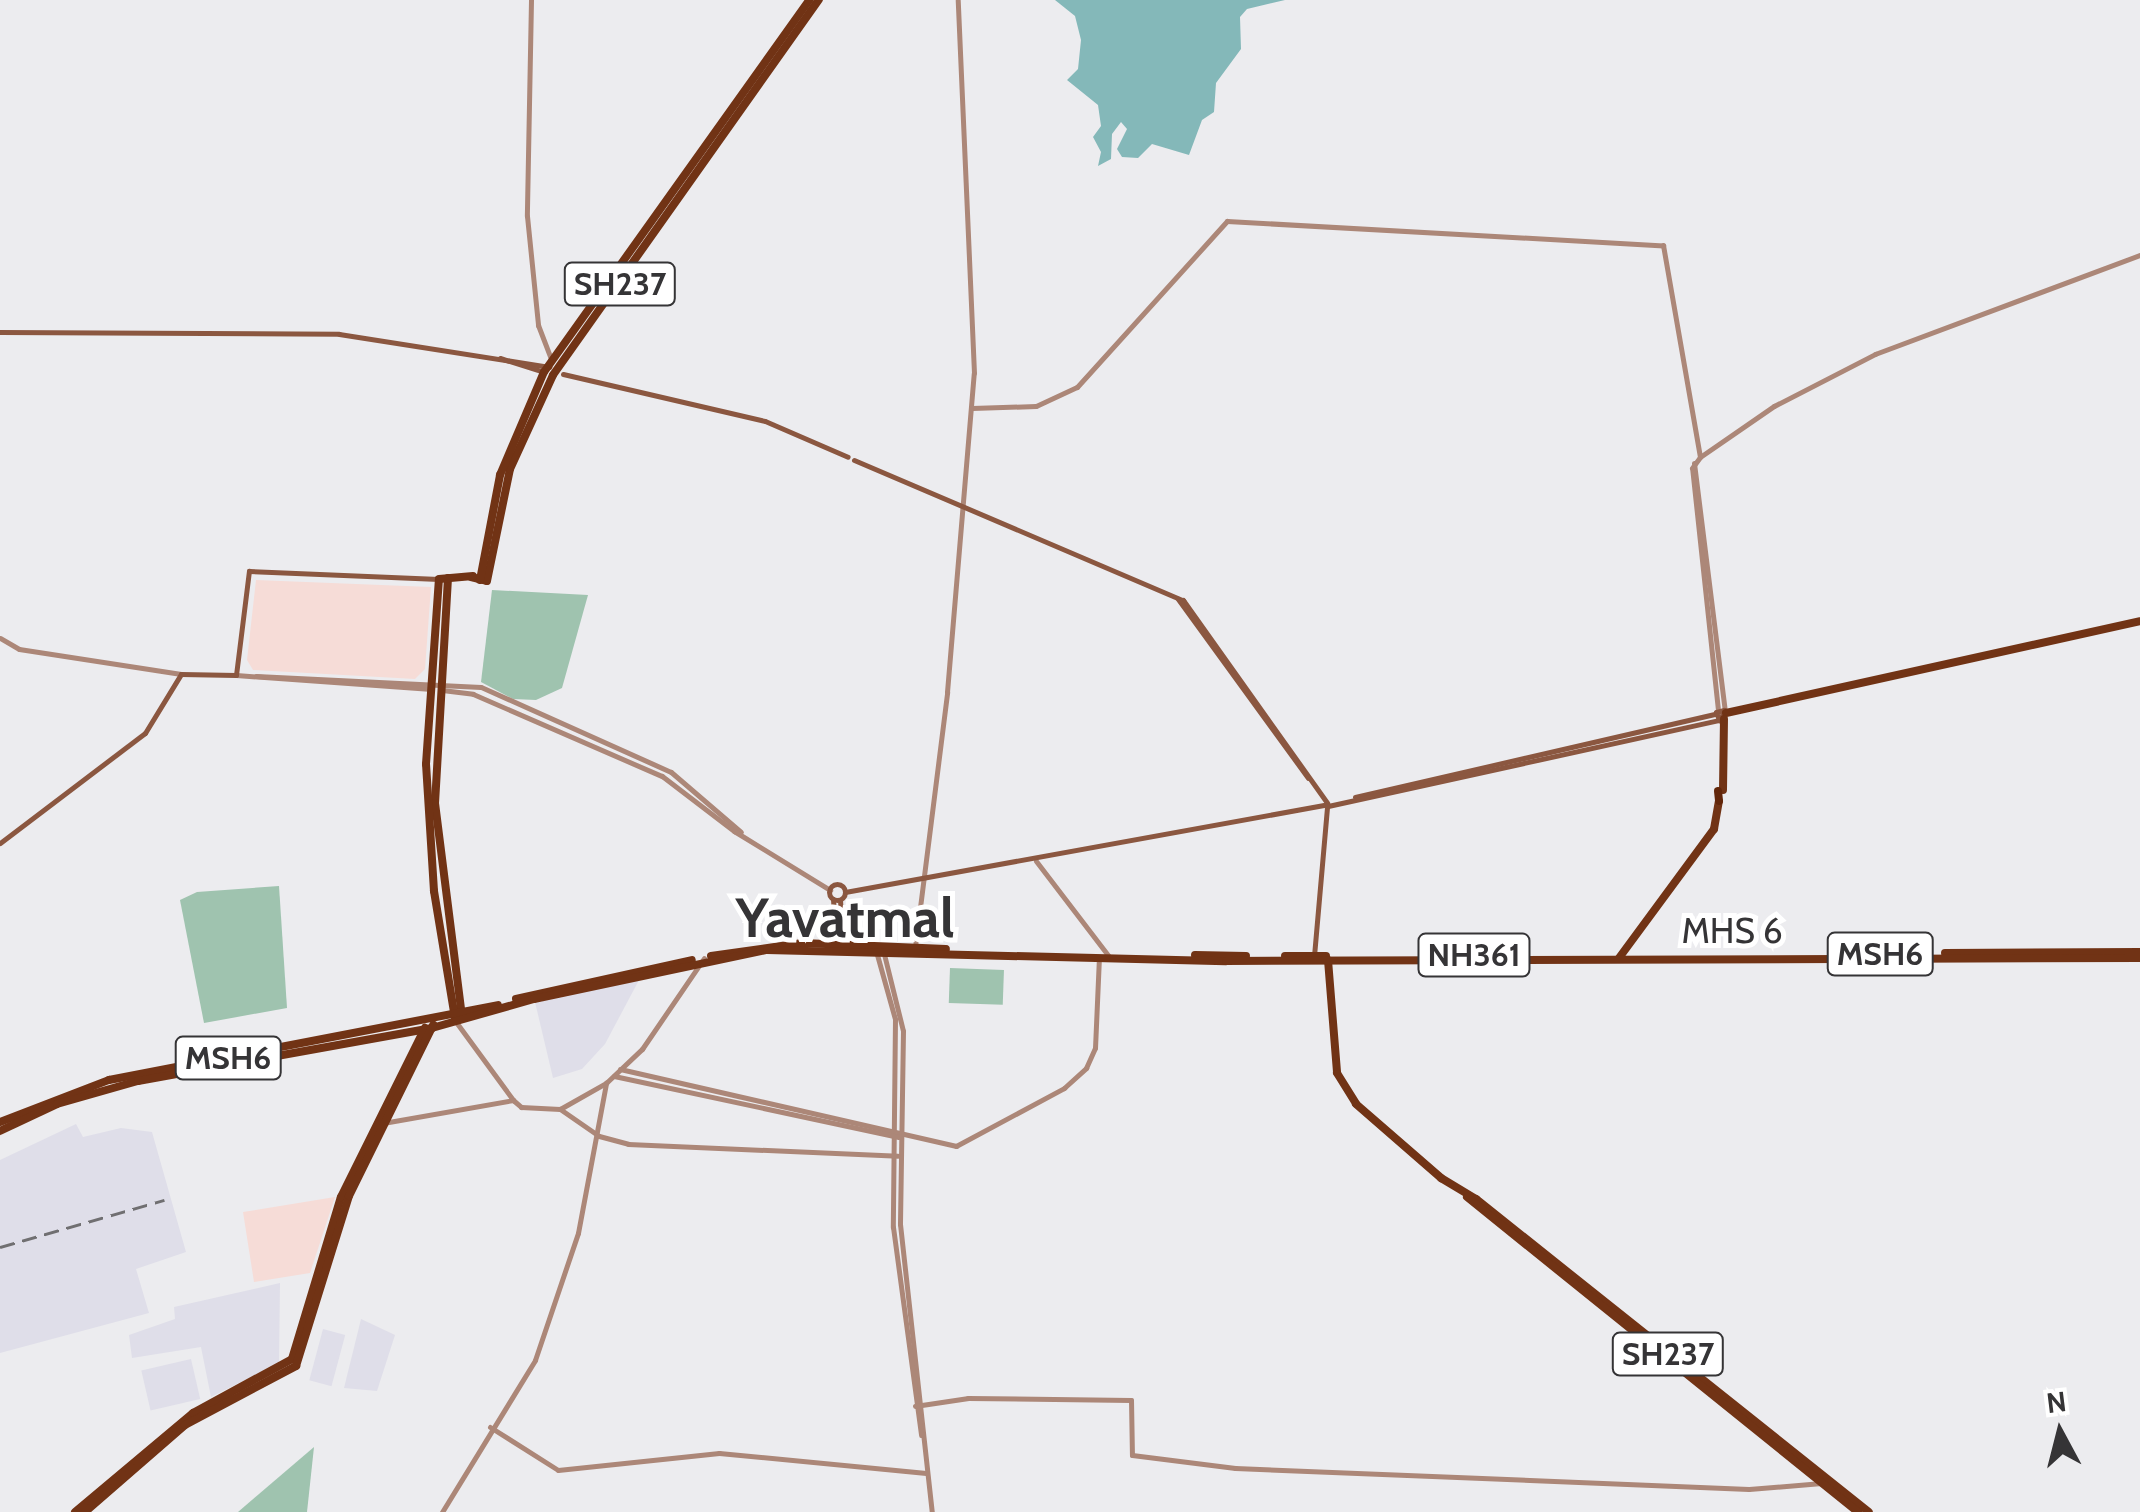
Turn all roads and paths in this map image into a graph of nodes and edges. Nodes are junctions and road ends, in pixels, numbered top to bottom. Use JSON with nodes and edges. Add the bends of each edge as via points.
{"nodes":[{"id":1,"x":532,"y":0,"type":"edge"},
{"id":2,"x":809,"y":0,"type":"edge"},
{"id":3,"x":819,"y":0,"type":"edge"},
{"id":4,"x":958,"y":0,"type":"edge"},
{"id":5,"x":2140,"y":256,"type":"edge"},
{"id":6,"x":0,"y":332,"type":"edge"},
{"id":7,"x":553,"y":370,"type":"junction"},
{"id":8,"x":972,"y":408,"type":"junction"},
{"id":9,"x":1700,"y":457,"type":"junction"},
{"id":10,"x":962,"y":510,"type":"junction"},
{"id":11,"x":444,"y":578,"type":"junction"},
{"id":12,"x":2140,"y":622,"type":"edge"},
{"id":13,"x":0,"y":638,"type":"edge"},
{"id":14,"x":181,"y":674,"type":"junction"},
{"id":15,"x":236,"y":675,"type":"junction"},
{"id":16,"x":435,"y":685,"type":"junction"},
{"id":17,"x":1722,"y":715,"type":"junction"},
{"id":18,"x":1720,"y":790,"type":"joint"},
{"id":19,"x":1720,"y":801,"type":"joint"},
{"id":20,"x":1327,"y":804,"type":"junction"},
{"id":21,"x":0,"y":843,"type":"edge"},
{"id":22,"x":1036,"y":861,"type":"junction"},
{"id":23,"x":927,"y":880,"type":"junction"},
{"id":24,"x":830,"y":890,"type":"junction"},
{"id":25,"x":845,"y":892,"type":"junction"},
{"id":26,"x":836,"y":899,"type":"junction"},
{"id":27,"x":840,"y":945,"type":"junction"},
{"id":28,"x":914,"y":947,"type":"junction"},
{"id":29,"x":879,"y":949,"type":"junction"},
{"id":30,"x":2140,"y":955,"type":"edge"},
{"id":31,"x":1314,"y":956,"type":"junction"},
{"id":32,"x":1622,"y":956,"type":"junction"},
{"id":33,"x":1099,"y":957,"type":"junction"},
{"id":34,"x":1111,"y":957,"type":"junction"},
{"id":35,"x":1328,"y":958,"type":"junction"},
{"id":36,"x":702,"y":961,"type":"junction"},
{"id":37,"x":459,"y":1020,"type":"junction"},
{"id":38,"x":429,"y":1025,"type":"junction"},
{"id":39,"x":620,"y":1070,"type":"junction"},
{"id":40,"x":614,"y":1076,"type":"junction"},
{"id":41,"x":606,"y":1083,"type":"junction"},
{"id":42,"x":513,"y":1100,"type":"junction"},
{"id":43,"x":765,"y":1103,"type":"junction"},
{"id":44,"x":560,"y":1108,"type":"junction"},
{"id":45,"x":0,"y":1122,"type":"edge"},
{"id":46,"x":382,"y":1123,"type":"junction"},
{"id":47,"x":0,"y":1130,"type":"edge"},
{"id":48,"x":901,"y":1134,"type":"junction"},
{"id":49,"x":598,"y":1136,"type":"junction"},
{"id":50,"x":898,"y":1156,"type":"junction"},
{"id":51,"x":919,"y":1406,"type":"junction"},
{"id":52,"x":490,"y":1427,"type":"junction"},
{"id":53,"x":926,"y":1473,"type":"junction"},
{"id":54,"x":1826,"y":1481,"type":"junction"},
{"id":55,"x":75,"y":1512,"type":"edge"},
{"id":56,"x":85,"y":1512,"type":"edge"},
{"id":57,"x":442,"y":1512,"type":"edge"},
{"id":58,"x":932,"y":1512,"type":"edge"},
{"id":59,"x":1858,"y":1512,"type":"edge"},
{"id":60,"x":1869,"y":1512,"type":"edge"}],
"edges":[{"from":1,"to":7,"type":"street","via":[[527,216],[538,326]]},
{"from":2,"to":7,"type":"main road","number":"SH237"},
{"from":3,"to":7,"type":"main road","number":"SH237"},
{"from":4,"to":8,"type":"street"},
{"from":5,"to":9,"type":"street","via":[[1875,354],[1774,406]]},
{"from":6,"to":7,"type":"main road","via":[[339,334]]},
{"from":7,"to":10,"type":"main road","via":[[765,421]]},
{"from":7,"to":11,"type":"main road","number":"SH237","via":[[500,475],[480,576]]},
{"from":8,"to":9,"type":"street","via":[[1032,406],[1076,388],[1227,221],[1663,245]]},
{"from":8,"to":10,"type":"street"},
{"from":9,"to":17,"type":"street","via":[[1694,464]]},
{"from":10,"to":20,"type":"main road","via":[[1178,599]]},
{"from":10,"to":23,"type":"street"},
{"from":11,"to":15,"type":"main road","via":[[248,571]]},
{"from":11,"to":16,"type":"main road"},
{"from":12,"to":17,"type":"main road"},
{"from":13,"to":14,"type":"street","via":[[19,649]]},
{"from":14,"to":15,"type":"main road"},
{"from":14,"to":21,"type":"main road","via":[[145,734]]},
{"from":15,"to":16,"type":"street"},
{"from":16,"to":24,"type":"street","via":[[481,687],[676,780]]},
{"from":16,"to":37,"type":"main road","via":[[427,820]]},
{"from":17,"to":18,"type":"main road"},
{"from":17,"to":20,"type":"main road"},
{"from":18,"to":19,"type":"highway"},
{"from":19,"to":32,"type":"main road","via":[[1714,829]]},
{"from":20,"to":22,"type":"main road"},
{"from":20,"to":31,"type":"main road"},
{"from":22,"to":23,"type":"main road"},
{"from":22,"to":34,"type":"street"},
{"from":23,"to":25,"type":"main road"},
{"from":23,"to":28,"type":"street"},
{"from":24,"to":25,"type":"main road","via":[[840,885]]},
{"from":24,"to":26,"type":"main road"},
{"from":25,"to":26,"type":"main road"},
{"from":26,"to":27,"type":"main road"},
{"from":27,"to":29,"type":"main road"},
{"from":27,"to":36,"type":"main road","via":[[763,946]]},
{"from":28,"to":29,"type":"main road"},
{"from":28,"to":33,"type":"main road"},
{"from":29,"to":33,"type":"main road"},
{"from":29,"to":36,"type":"main road","via":[[768,950]]},
{"from":29,"to":48,"type":"street","via":[[903,1031]]},
{"from":30,"to":32,"type":"main road","number":"MSH6"},
{"from":31,"to":34,"type":"main road"},
{"from":31,"to":35,"type":"main road"},
{"from":32,"to":35,"type":"main road","number":"NH361"},
{"from":33,"to":34,"type":"main road"},
{"from":33,"to":48,"type":"street","via":[[1095,1048],[1086,1068],[1064,1088],[956,1146]]},
{"from":34,"to":35,"type":"main road"},
{"from":35,"to":54,"type":"main road","number":"SH237","via":[[1342,1081],[1356,1104]]},
{"from":36,"to":37,"type":"main road"},
{"from":36,"to":39,"type":"street"},
{"from":37,"to":38,"type":"main road","number":"MSH6"},
{"from":37,"to":42,"type":"street"},
{"from":38,"to":45,"type":"main road","number":"MSH6","via":[[109,1080]]},
{"from":38,"to":46,"type":"main road"},
{"from":38,"to":47,"type":"main road","number":"MSH6","via":[[123,1085]]},
{"from":39,"to":40,"type":"street"},
{"from":39,"to":43,"type":"street"},
{"from":40,"to":41,"type":"street"},
{"from":40,"to":43,"type":"street"},
{"from":41,"to":44,"type":"street"},
{"from":41,"to":49,"type":"street"},
{"from":42,"to":44,"type":"street","via":[[521,1107]]},
{"from":42,"to":46,"type":"street"},
{"from":43,"to":48,"type":"street"},
{"from":44,"to":49,"type":"street"},
{"from":46,"to":55,"type":"main road","via":[[342,1197],[292,1359],[193,1413]]},
{"from":46,"to":56,"type":"main road","via":[[349,1196],[296,1366],[186,1424]]},
{"from":48,"to":50,"type":"street"},
{"from":49,"to":50,"type":"street","via":[[666,1148]]},
{"from":49,"to":52,"type":"street","via":[[561,1290],[535,1360]]},
{"from":50,"to":51,"type":"street","via":[[893,1227]]},
{"from":51,"to":53,"type":"street"},
{"from":51,"to":54,"type":"street","via":[[968,1398],[1130,1400],[1132,1455],[1234,1468],[1768,1489]]},
{"from":52,"to":53,"type":"street","via":[[558,1470],[719,1453]]},
{"from":52,"to":57,"type":"street"},
{"from":53,"to":58,"type":"street"},
{"from":54,"to":59,"type":"main road","number":"SH237"},
{"from":54,"to":60,"type":"main road","number":"SH237"}]}
